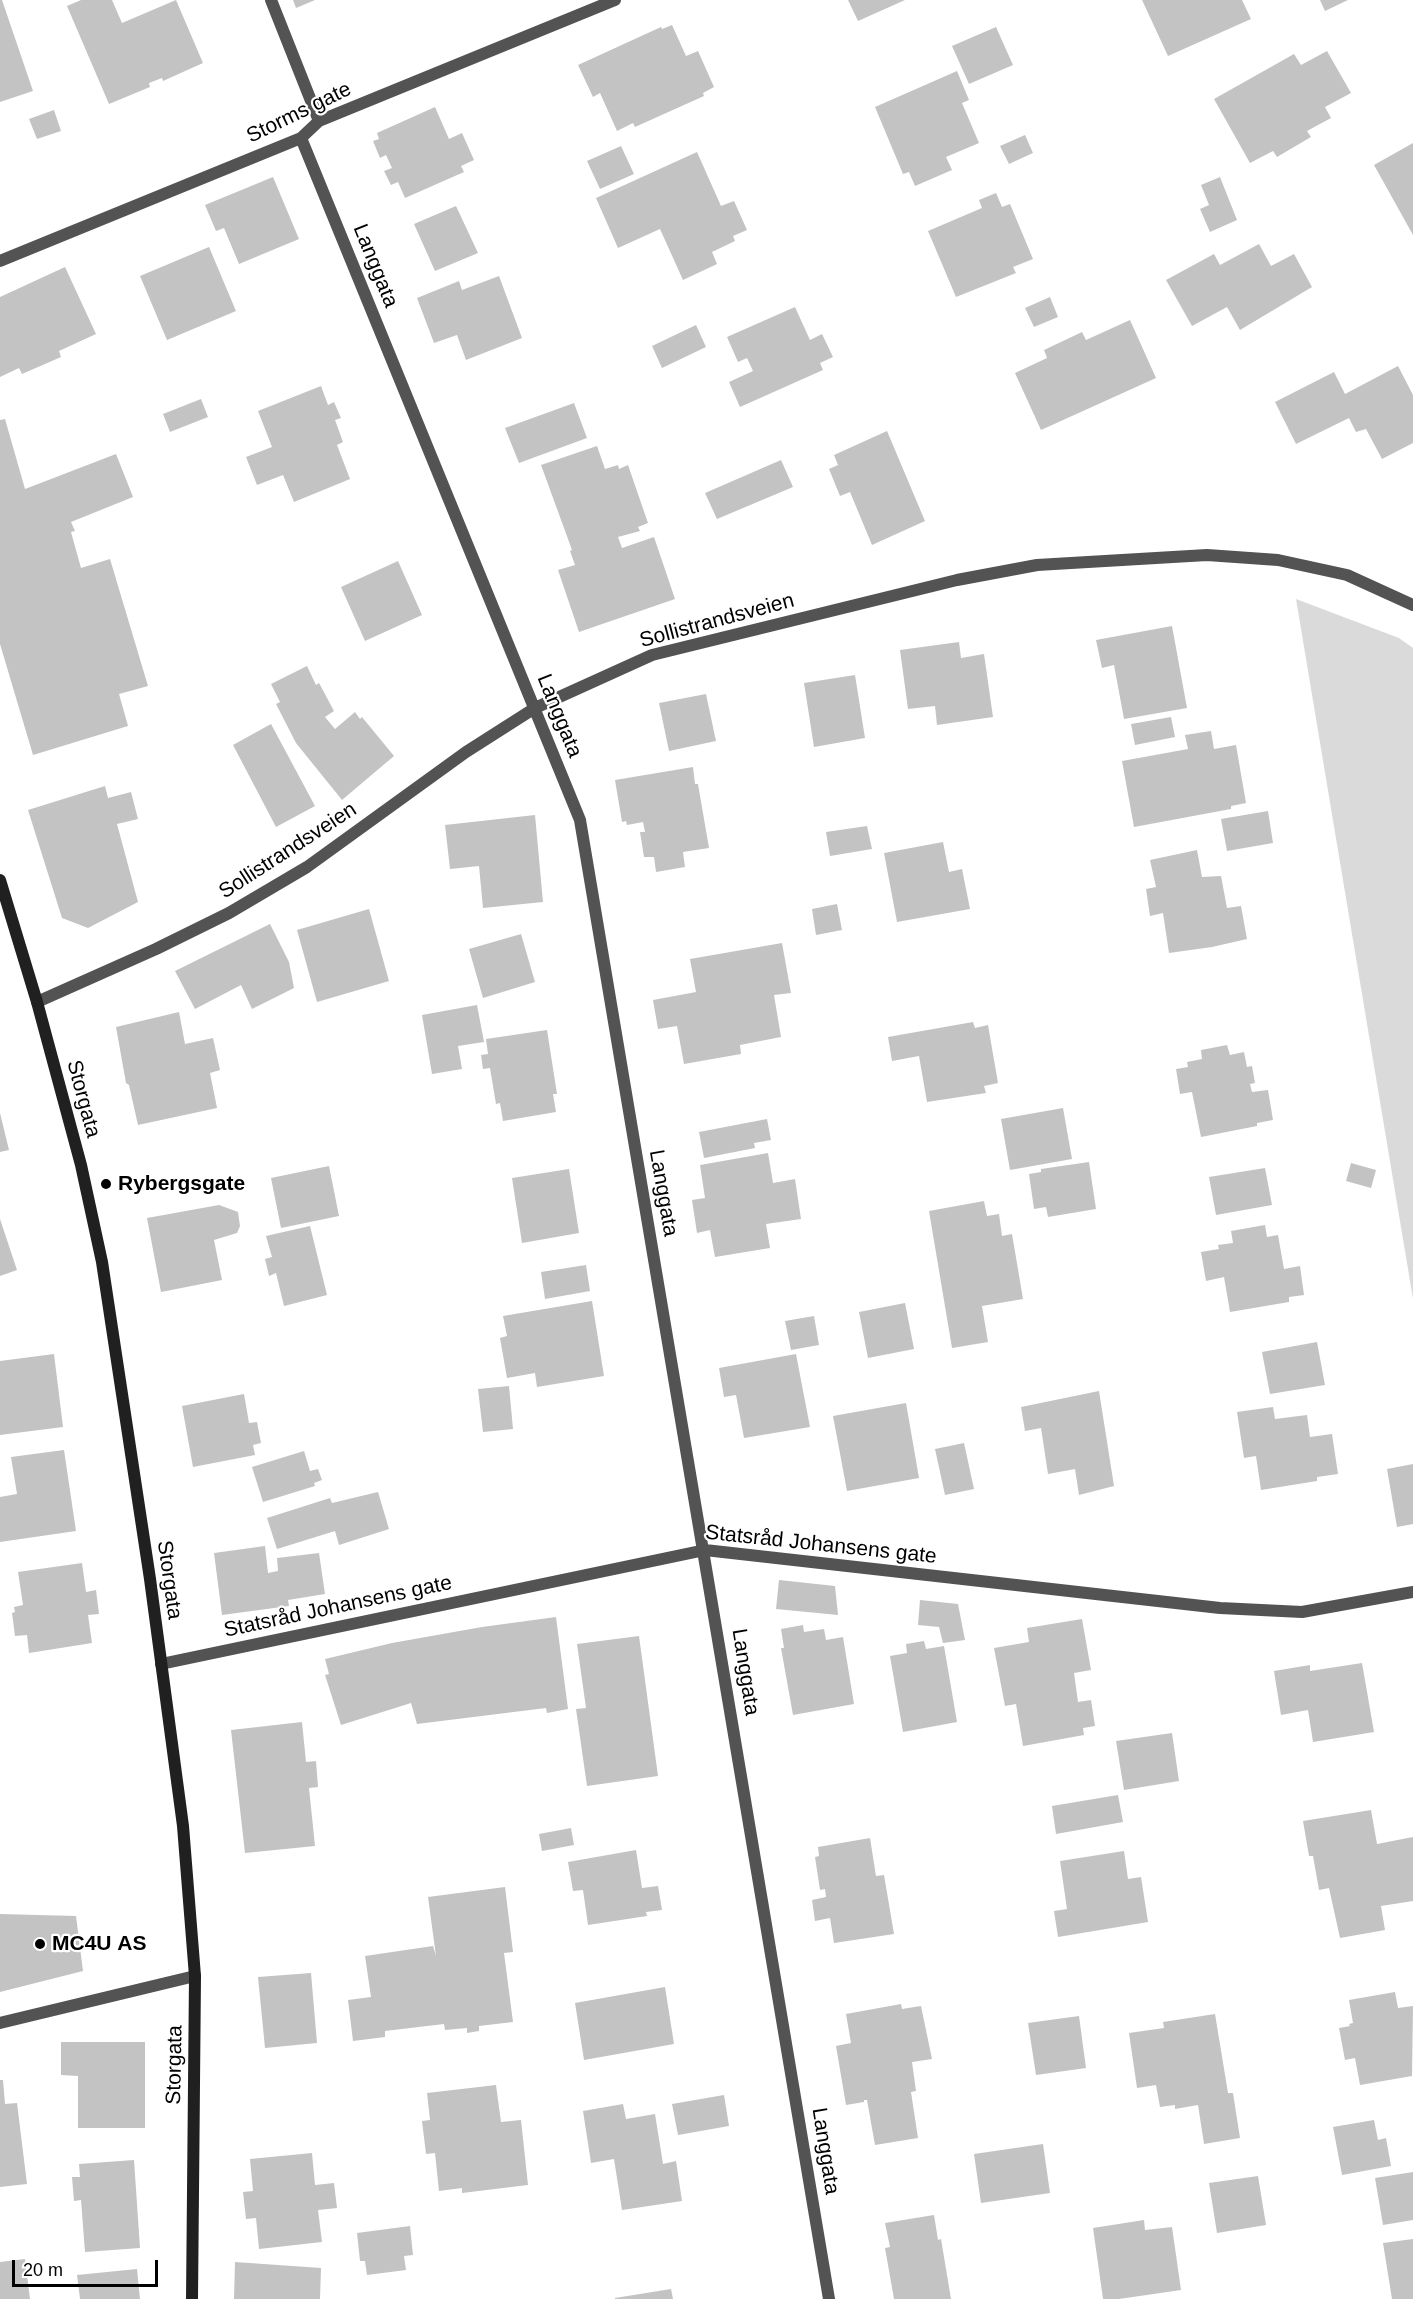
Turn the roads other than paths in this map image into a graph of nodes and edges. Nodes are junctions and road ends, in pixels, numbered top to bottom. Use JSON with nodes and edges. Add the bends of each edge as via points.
{"nodes":[{"id":1,"x":271,"y":0,"type":"edge"},
{"id":2,"x":615,"y":0,"type":"edge"},
{"id":3,"x":319,"y":121,"type":"junction"},
{"id":4,"x":301,"y":138,"type":"junction"},
{"id":5,"x":0,"y":261,"type":"edge"},
{"id":6,"x":1413,"y":605,"type":"edge"},
{"id":7,"x":535,"y":708,"type":"junction"},
{"id":8,"x":0,"y":880,"type":"edge"},
{"id":9,"x":38,"y":1002,"type":"junction"},
{"id":10,"x":705,"y":1550,"type":"junction"},
{"id":11,"x":1413,"y":1592,"type":"edge"},
{"id":12,"x":161,"y":1664,"type":"junction"},
{"id":13,"x":195,"y":1976,"type":"junction"},
{"id":14,"x":0,"y":2023,"type":"edge"},
{"id":15,"x":192,"y":2299,"type":"edge"},
{"id":16,"x":830,"y":2299,"type":"edge"}],
"edges":[{"from":1,"to":3,"type":"street"},
{"from":2,"to":3,"type":"street","name":"Storms gate"},
{"from":3,"to":4,"type":"street","name":"Storms gate"},
{"from":4,"to":5,"type":"street","name":"Storms gate"},
{"from":4,"to":7,"type":"street","name":"Langgata"},
{"from":6,"to":7,"type":"street","name":"Sollistrandsveien","via":[[1347,575],[1278,560],[1207,555],[1037,565],[957,580],[652,655]]},
{"from":7,"to":9,"type":"street","name":"Sollistrandsveien","via":[[466,752],[307,867],[258,896],[156,949]]},
{"from":7,"to":10,"type":"street","name":"Langgata","via":[[580,820]]},
{"from":8,"to":9,"type":"main road","name":"Storgata"},
{"from":9,"to":12,"type":"main road","name":"Storgata","via":[[102,1262]]},
{"from":10,"to":11,"type":"street","name":"Statsråd Johansens gate","via":[[1220,1608],[1302,1612]]},
{"from":10,"to":12,"type":"street","name":"Statsråd Johansens gate"},
{"from":10,"to":16,"type":"street","name":"Langgata"},
{"from":12,"to":13,"type":"main road","name":"Storgata","via":[[183,1826]]},
{"from":13,"to":14,"type":"street"},
{"from":13,"to":15,"type":"main road","name":"Storgata"}]}
